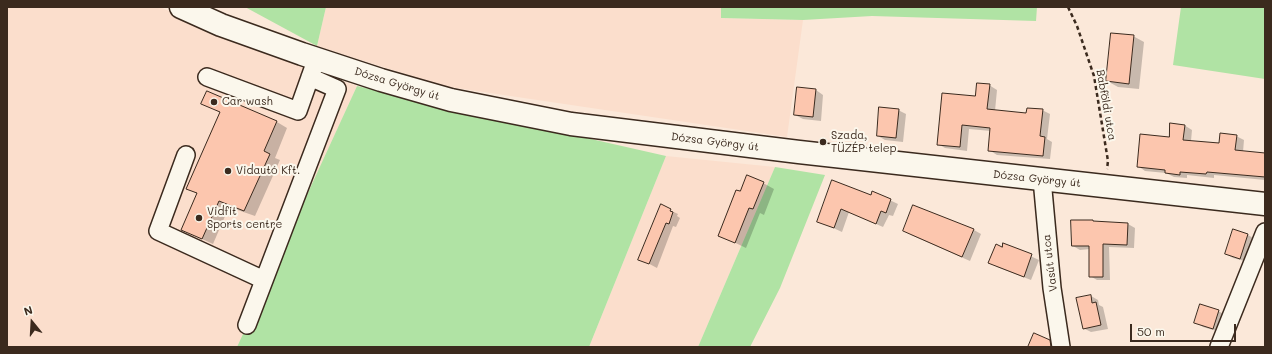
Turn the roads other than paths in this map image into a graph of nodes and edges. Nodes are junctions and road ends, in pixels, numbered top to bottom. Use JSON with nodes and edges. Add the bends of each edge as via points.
{"nodes":[{"id":1,"x":181,"y":7,"type":"edge"},
{"id":2,"x":313,"y":68,"type":"junction"},
{"id":3,"x":207,"y":77,"type":"dead end"},
{"id":4,"x":186,"y":155,"type":"dead end"},
{"id":5,"x":1042,"y":179,"type":"junction"},
{"id":6,"x":1265,"y":204,"type":"edge"},
{"id":7,"x":1265,"y":232,"type":"edge"},
{"id":8,"x":264,"y":280,"type":"junction"},
{"id":9,"x":247,"y":325,"type":"dead end"},
{"id":10,"x":1062,"y":347,"type":"edge"},
{"id":11,"x":1219,"y":347,"type":"edge"}],
"edges":[{"from":1,"to":2,"type":"main road","name":"Dózsa György út"},
{"from":2,"to":3,"type":"street","via":[[298,111]]},
{"from":2,"to":5,"type":"main road","name":"Dózsa György út","via":[[381,80],[451,100],[571,124]]},
{"from":2,"to":8,"type":"street","via":[[337,89]]},
{"from":4,"to":8,"type":"street","via":[[158,231]]},
{"from":5,"to":6,"type":"main road","name":"Dózsa György út"},
{"from":5,"to":10,"type":"street","name":"Vasút utca","via":[[1052,288]]},
{"from":7,"to":11,"type":"street"},
{"from":8,"to":9,"type":"street"}]}
